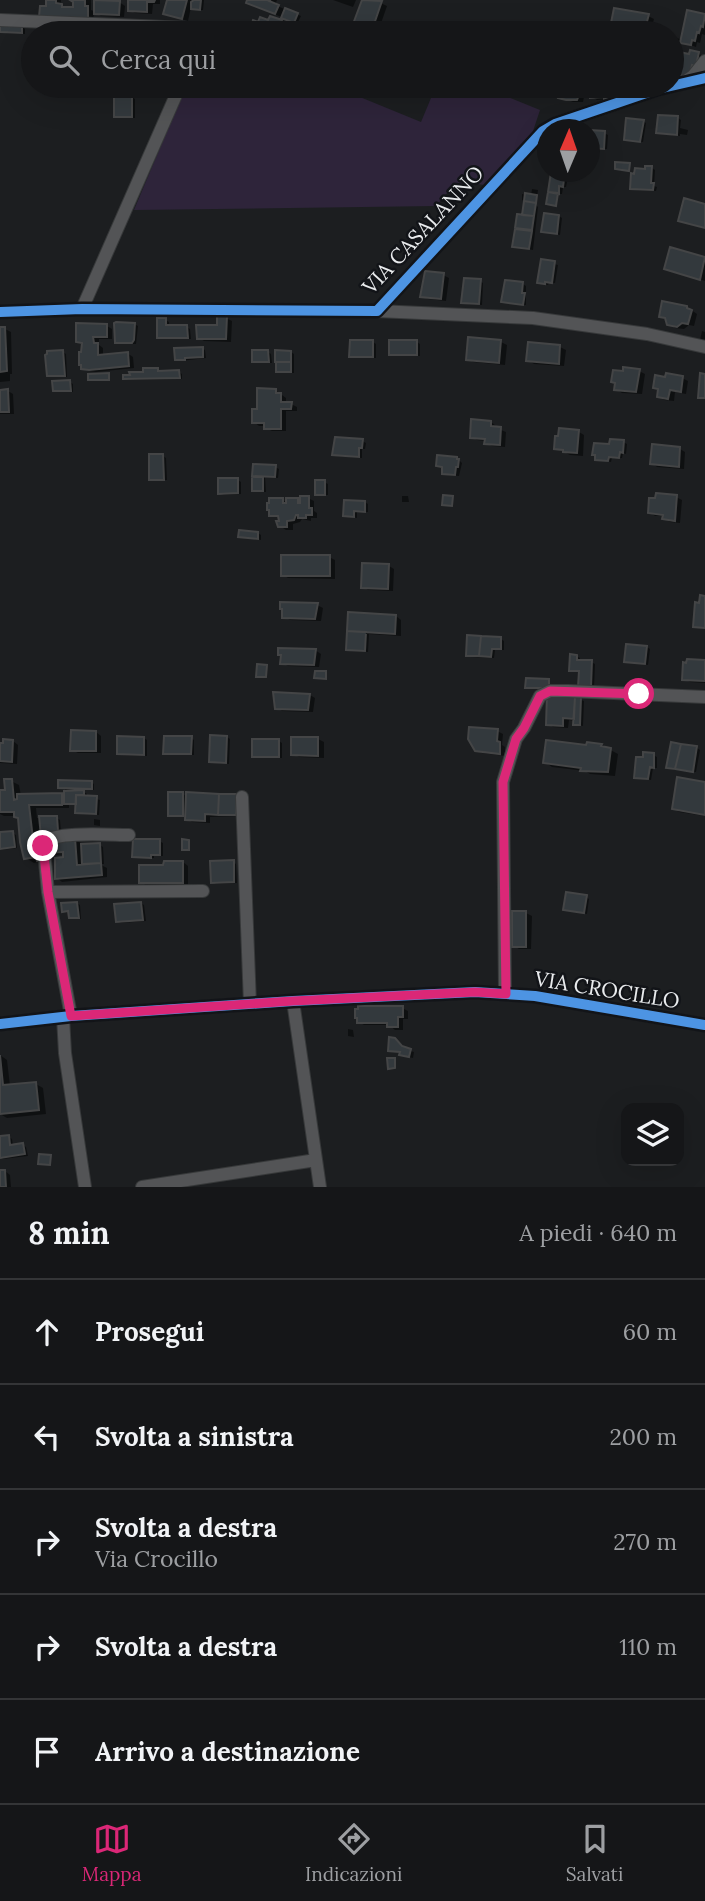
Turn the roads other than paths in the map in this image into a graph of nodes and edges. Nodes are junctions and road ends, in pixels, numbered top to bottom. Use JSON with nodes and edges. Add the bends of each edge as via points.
{"nodes":[{"id":1,"x":0,"y":20,"type":"edge"},
{"id":2,"x":27,"y":21,"type":"edge"},
{"id":3,"x":705,"y":61,"type":"edge"},
{"id":4,"x":705,"y":78,"type":"edge"},
{"id":5,"x":684,"y":82,"type":"edge"},
{"id":6,"x":684,"y":84,"type":"edge"},
{"id":7,"x":175,"y":98,"type":"edge"},
{"id":8,"x":632,"y":98,"type":"edge"},
{"id":9,"x":82,"y":309,"type":"junction"},
{"id":10,"x":377,"y":311,"type":"junction"},
{"id":11,"x":0,"y":312,"type":"edge"},
{"id":12,"x":705,"y":347,"type":"edge"},
{"id":13,"x":705,"y":697,"type":"edge"},
{"id":14,"x":242,"y":797,"type":"dead end"},
{"id":15,"x":129,"y":835,"type":"dead end"},
{"id":16,"x":203,"y":891,"type":"dead end"},
{"id":17,"x":48,"y":892,"type":"junction"},
{"id":18,"x":506,"y":994,"type":"junction"},
{"id":19,"x":293,"y":1001,"type":"junction"},
{"id":20,"x":250,"y":1004,"type":"junction"},
{"id":21,"x":67,"y":1017,"type":"junction"},
{"id":22,"x":0,"y":1024,"type":"edge"},
{"id":23,"x":705,"y":1025,"type":"edge"},
{"id":24,"x":316,"y":1160,"type":"junction"},
{"id":25,"x":85,"y":1187,"type":"edge"},
{"id":26,"x":142,"y":1187,"type":"edge"},
{"id":27,"x":320,"y":1187,"type":"edge"}],
"edges":[{"from":1,"to":2,"type":"street"},
{"from":3,"to":5,"type":"street"},
{"from":4,"to":6,"type":"street","name":"VIA CASALANNO"},
{"from":7,"to":9,"type":"street"},
{"from":8,"to":10,"type":"street","name":"VIA CASALANNO","via":[[543,131]]},
{"from":9,"to":10,"type":"street","name":"VIA CASALANNO"},
{"from":9,"to":11,"type":"street","name":"VIA CASALANNO"},
{"from":10,"to":12,"type":"street","via":[[533,318]]},
{"from":13,"to":18,"type":"street","via":[[568,691],[540,696],[516,739],[503,782]]},
{"from":14,"to":20,"type":"street"},
{"from":15,"to":17,"type":"street","via":[[47,839],[43,846]]},
{"from":16,"to":17,"type":"street"},
{"from":17,"to":21,"type":"street"},
{"from":18,"to":19,"type":"street","name":"VIA CROCILLO"},
{"from":18,"to":23,"type":"street","name":"VIA CROCILLO"},
{"from":19,"to":20,"type":"street","name":"VIA CROCILLO"},
{"from":19,"to":24,"type":"street"},
{"from":20,"to":21,"type":"street","name":"VIA CROCILLO"},
{"from":21,"to":22,"type":"street","name":"VIA CROCILLO"},
{"from":21,"to":25,"type":"street","via":[[65,1053]]},
{"from":24,"to":26,"type":"street"},
{"from":24,"to":27,"type":"street"}]}
